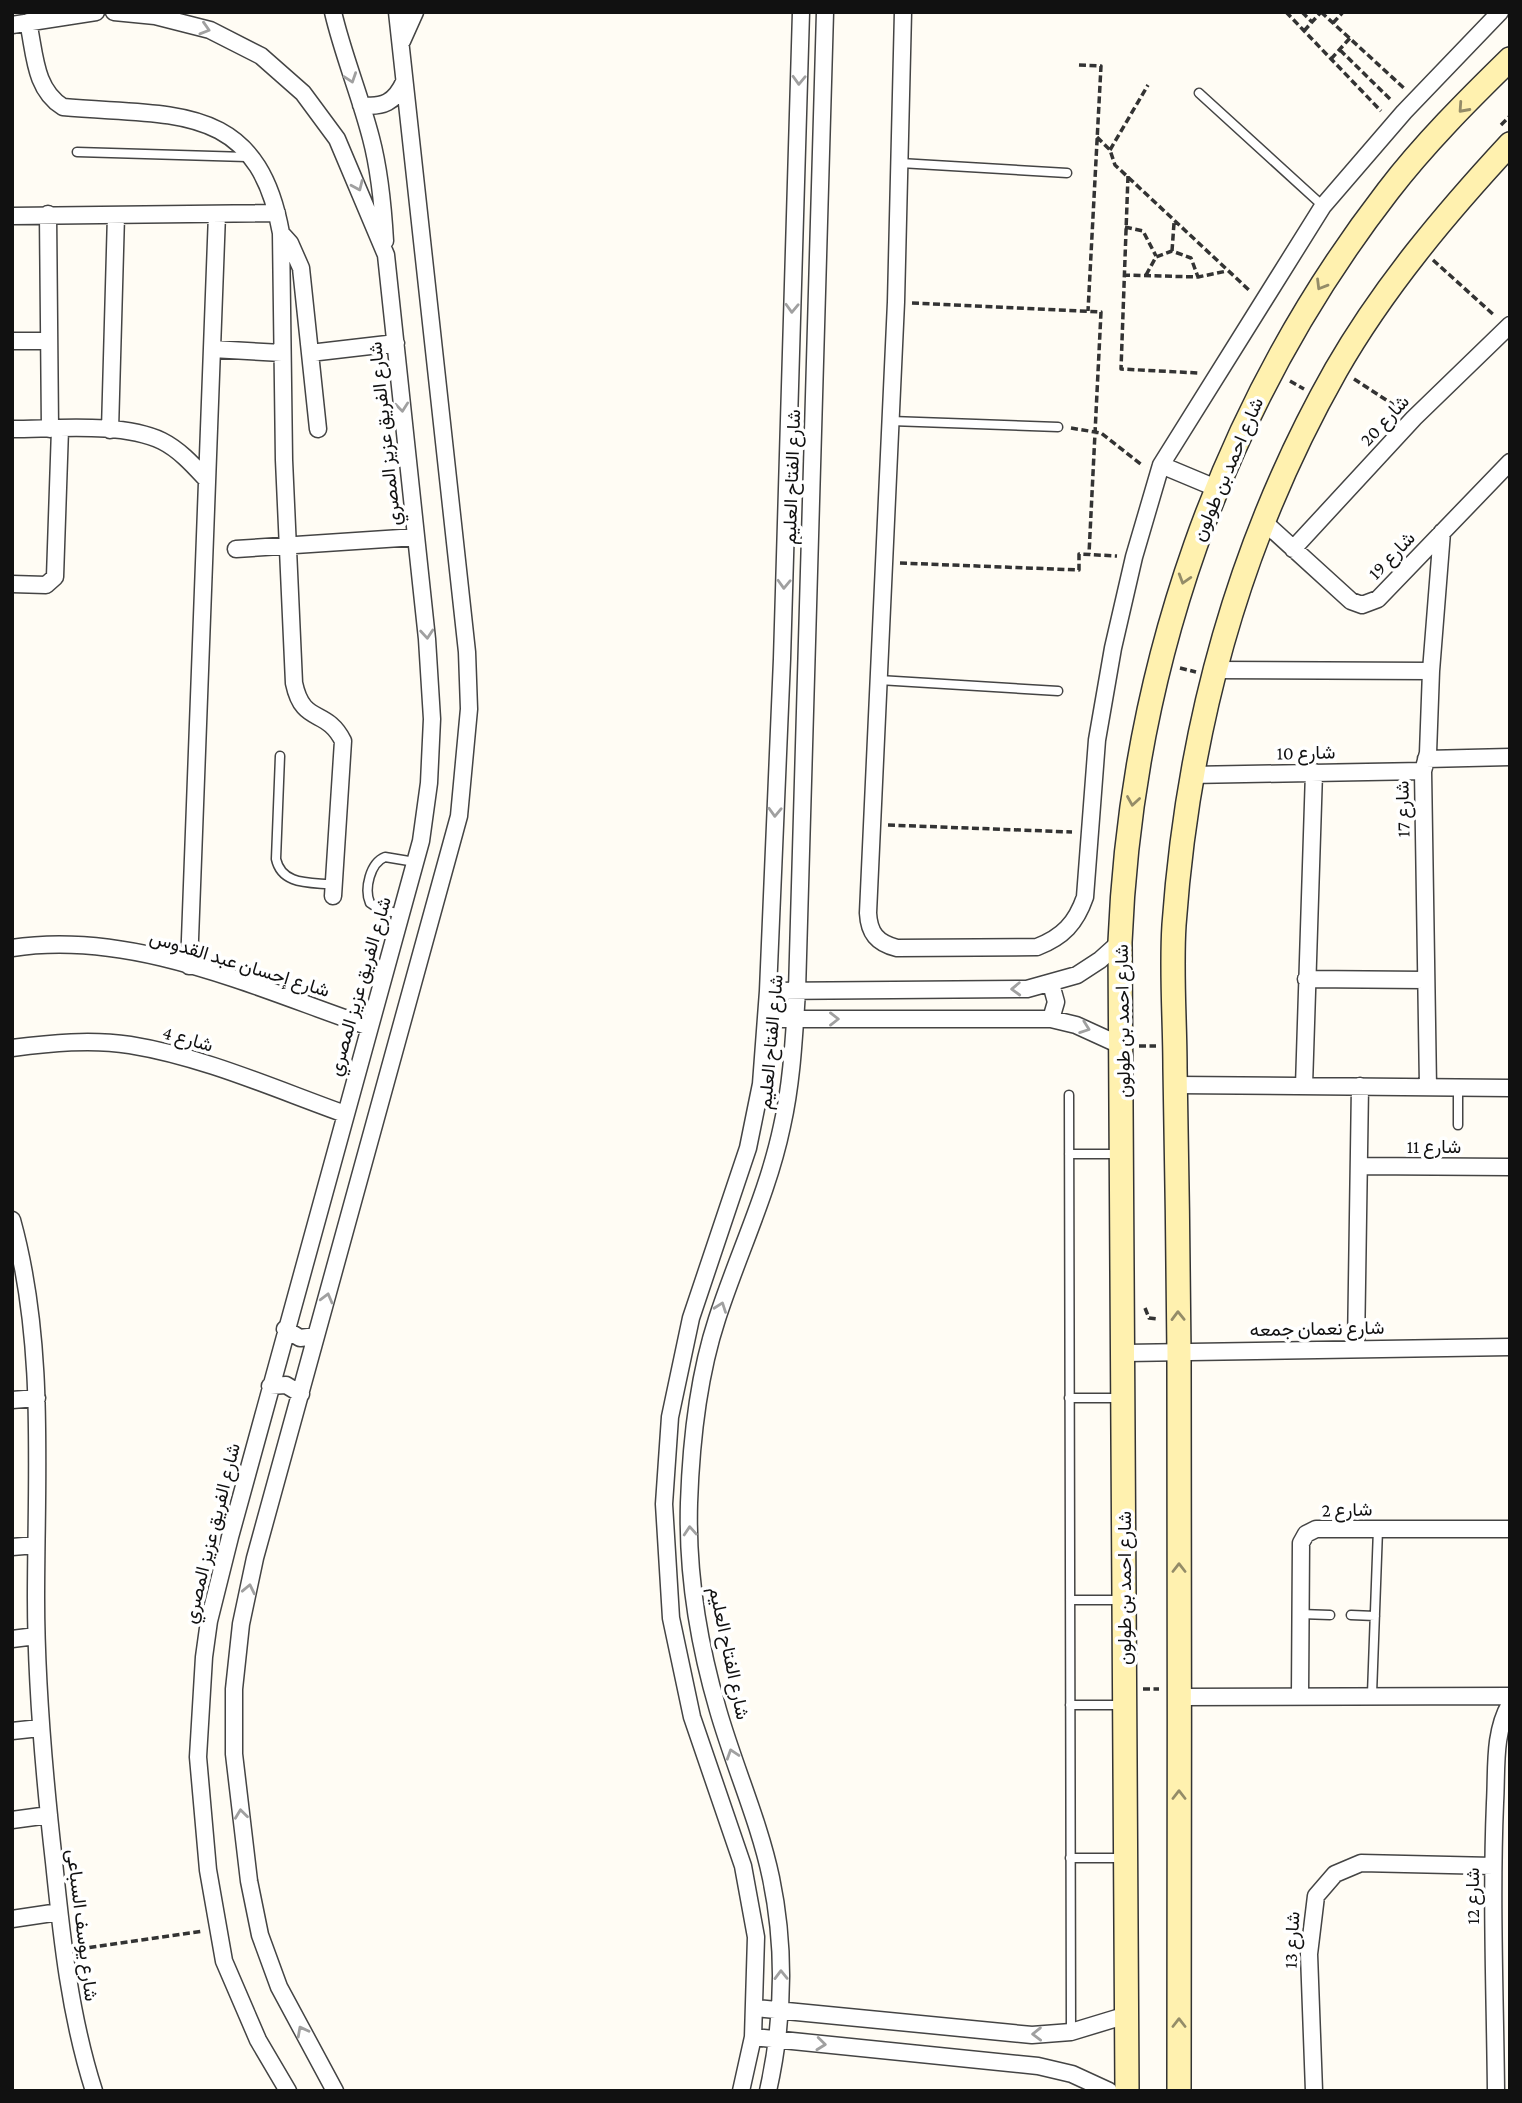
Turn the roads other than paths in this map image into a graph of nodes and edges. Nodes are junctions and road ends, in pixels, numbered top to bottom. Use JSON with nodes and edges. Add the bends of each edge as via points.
{"nodes":[{"id":1,"x":96,"y":12,"type":"edge"},
{"id":2,"x":114,"y":12,"type":"edge"},
{"id":3,"x":333,"y":12,"type":"edge"},
{"id":4,"x":397,"y":12,"type":"edge"},
{"id":5,"x":415,"y":12,"type":"edge"},
{"id":6,"x":801,"y":12,"type":"edge"},
{"id":7,"x":825,"y":12,"type":"edge"},
{"id":8,"x":903,"y":12,"type":"edge"},
{"id":9,"x":1500,"y":12,"type":"edge"},
{"id":10,"x":49,"y":14,"type":"edge"},
{"id":11,"x":20,"y":24,"type":"edge"},
{"id":12,"x":401,"y":44,"type":"junction"},
{"id":13,"x":1510,"y":59,"type":"edge"},
{"id":14,"x":404,"y":82,"type":"junction"},
{"id":15,"x":1199,"y":93,"type":"dead end"},
{"id":16,"x":361,"y":105,"type":"junction"},
{"id":17,"x":1510,"y":144,"type":"edge"},
{"id":18,"x":77,"y":152,"type":"dead end"},
{"id":19,"x":250,"y":158,"type":"junction"},
{"id":20,"x":900,"y":163,"type":"junction"},
{"id":21,"x":1067,"y":173,"type":"dead end"},
{"id":22,"x":1323,"y":206,"type":"junction"},
{"id":23,"x":277,"y":213,"type":"junction"},
{"id":24,"x":217,"y":214,"type":"junction"},
{"id":25,"x":48,"y":215,"type":"junction"},
{"id":26,"x":116,"y":215,"type":"junction"},
{"id":27,"x":12,"y":216,"type":"edge"},
{"id":28,"x":281,"y":233,"type":"junction"},
{"id":29,"x":386,"y":255,"type":"junction"},
{"id":30,"x":1509,"y":326,"type":"edge"},
{"id":31,"x":12,"y":341,"type":"edge"},
{"id":32,"x":50,"y":341,"type":"junction"},
{"id":33,"x":396,"y":342,"type":"junction"},
{"id":34,"x":212,"y":349,"type":"junction"},
{"id":35,"x":282,"y":353,"type":"junction"},
{"id":36,"x":310,"y":353,"type":"junction"},
{"id":37,"x":891,"y":421,"type":"junction"},
{"id":38,"x":1058,"y":427,"type":"road end"},
{"id":39,"x":12,"y":429,"type":"edge"},
{"id":40,"x":55,"y":429,"type":"junction"},
{"id":41,"x":318,"y":429,"type":"dead end"},
{"id":42,"x":110,"y":430,"type":"junction"},
{"id":43,"x":1510,"y":462,"type":"edge"},
{"id":44,"x":1160,"y":471,"type":"junction"},
{"id":45,"x":207,"y":480,"type":"junction"},
{"id":46,"x":1216,"y":488,"type":"junction"},
{"id":47,"x":1262,"y":520,"type":"junction"},
{"id":48,"x":1442,"y":532,"type":"junction"},
{"id":49,"x":416,"y":537,"type":"junction"},
{"id":50,"x":288,"y":545,"type":"junction"},
{"id":51,"x":236,"y":549,"type":"dead end"},
{"id":52,"x":1293,"y":549,"type":"junction"},
{"id":53,"x":12,"y":584,"type":"edge"},
{"id":54,"x":1431,"y":671,"type":"junction"},
{"id":55,"x":1213,"y":673,"type":"junction"},
{"id":56,"x":879,"y":680,"type":"junction"},
{"id":57,"x":1058,"y":691,"type":"dead end"},
{"id":58,"x":280,"y":756,"type":"dead end"},
{"id":59,"x":1510,"y":757,"type":"edge"},
{"id":60,"x":1424,"y":765,"type":"junction"},
{"id":61,"x":1314,"y":772,"type":"junction"},
{"id":62,"x":1190,"y":775,"type":"junction"},
{"id":63,"x":415,"y":862,"type":"junction"},
{"id":64,"x":333,"y":891,"type":"joint"},
{"id":65,"x":401,"y":914,"type":"junction"},
{"id":66,"x":1121,"y":942,"type":"junction"},
{"id":67,"x":12,"y":948,"type":"edge"},
{"id":68,"x":189,"y":966,"type":"junction"},
{"id":69,"x":1306,"y":979,"type":"junction"},
{"id":70,"x":1425,"y":980,"type":"junction"},
{"id":71,"x":1051,"y":984,"type":"junction"},
{"id":72,"x":768,"y":991,"type":"junction"},
{"id":73,"x":797,"y":991,"type":"junction"},
{"id":74,"x":861,"y":991,"type":"junction"},
{"id":75,"x":766,"y":1019,"type":"junction"},
{"id":76,"x":795,"y":1019,"type":"junction"},
{"id":77,"x":873,"y":1019,"type":"junction"},
{"id":78,"x":1051,"y":1019,"type":"junction"},
{"id":79,"x":370,"y":1027,"type":"junction"},
{"id":80,"x":1122,"y":1046,"type":"junction"},
{"id":81,"x":12,"y":1048,"type":"edge"},
{"id":82,"x":1176,"y":1085,"type":"junction"},
{"id":83,"x":1304,"y":1086,"type":"junction"},
{"id":84,"x":1360,"y":1086,"type":"junction"},
{"id":85,"x":1428,"y":1087,"type":"junction"},
{"id":86,"x":1458,"y":1087,"type":"junction"},
{"id":87,"x":1510,"y":1088,"type":"edge"},
{"id":88,"x":1069,"y":1095,"type":"dead end"},
{"id":89,"x":345,"y":1114,"type":"junction"},
{"id":90,"x":1458,"y":1125,"type":"dead end"},
{"id":91,"x":1069,"y":1154,"type":"junction"},
{"id":92,"x":1123,"y":1154,"type":"junction"},
{"id":93,"x":1359,"y":1166,"type":"junction"},
{"id":94,"x":1510,"y":1167,"type":"edge"},
{"id":95,"x":12,"y":1220,"type":"edge"},
{"id":96,"x":285,"y":1329,"type":"junction"},
{"id":97,"x":316,"y":1336,"type":"junction"},
{"id":98,"x":1510,"y":1347,"type":"edge"},
{"id":99,"x":1356,"y":1348,"type":"junction"},
{"id":100,"x":1179,"y":1351,"type":"junction"},
{"id":101,"x":1125,"y":1353,"type":"junction"},
{"id":102,"x":270,"y":1386,"type":"junction"},
{"id":103,"x":300,"y":1394,"type":"junction"},
{"id":104,"x":37,"y":1398,"type":"junction"},
{"id":105,"x":1069,"y":1398,"type":"junction"},
{"id":106,"x":1125,"y":1398,"type":"junction"},
{"id":107,"x":12,"y":1400,"type":"edge"},
{"id":108,"x":664,"y":1504,"type":"junction"},
{"id":109,"x":689,"y":1505,"type":"junction"},
{"id":110,"x":1378,"y":1529,"type":"junction"},
{"id":111,"x":1510,"y":1529,"type":"edge"},
{"id":112,"x":36,"y":1545,"type":"junction"},
{"id":113,"x":12,"y":1547,"type":"edge"},
{"id":114,"x":1070,"y":1600,"type":"junction"},
{"id":115,"x":1124,"y":1600,"type":"junction"},
{"id":116,"x":1300,"y":1614,"type":"junction"},
{"id":117,"x":1330,"y":1615,"type":"dead end"},
{"id":118,"x":1351,"y":1615,"type":"dead end"},
{"id":119,"x":1375,"y":1616,"type":"junction"},
{"id":120,"x":36,"y":1636,"type":"junction"},
{"id":121,"x":12,"y":1639,"type":"edge"},
{"id":122,"x":1179,"y":1693,"type":"junction"},
{"id":123,"x":1372,"y":1694,"type":"junction"},
{"id":124,"x":1300,"y":1695,"type":"junction"},
{"id":125,"x":1510,"y":1696,"type":"edge"},
{"id":126,"x":1125,"y":1697,"type":"junction"},
{"id":127,"x":1510,"y":1704,"type":"edge"},
{"id":128,"x":1070,"y":1705,"type":"junction"},
{"id":129,"x":40,"y":1728,"type":"junction"},
{"id":130,"x":12,"y":1731,"type":"edge"},
{"id":131,"x":48,"y":1815,"type":"junction"},
{"id":132,"x":12,"y":1820,"type":"edge"},
{"id":133,"x":1070,"y":1858,"type":"junction"},
{"id":134,"x":1126,"y":1858,"type":"junction"},
{"id":135,"x":1493,"y":1866,"type":"junction"},
{"id":136,"x":60,"y":1912,"type":"junction"},
{"id":137,"x":12,"y":1919,"type":"edge"},
{"id":138,"x":1502,"y":1979,"type":"edge"},
{"id":139,"x":756,"y":2008,"type":"junction"},
{"id":140,"x":782,"y":2010,"type":"junction"},
{"id":141,"x":1127,"y":2015,"type":"junction"},
{"id":142,"x":1071,"y":2032,"type":"junction"},
{"id":143,"x":753,"y":2037,"type":"junction"},
{"id":144,"x":779,"y":2040,"type":"junction"},
{"id":145,"x":94,"y":2091,"type":"edge"},
{"id":146,"x":288,"y":2091,"type":"edge"},
{"id":147,"x":335,"y":2091,"type":"edge"},
{"id":148,"x":741,"y":2091,"type":"edge"},
{"id":149,"x":768,"y":2091,"type":"edge"},
{"id":150,"x":1109,"y":2091,"type":"edge"},
{"id":151,"x":1127,"y":2091,"type":"edge"},
{"id":152,"x":1179,"y":2091,"type":"edge"},
{"id":153,"x":1314,"y":2091,"type":"edge"},
{"id":154,"x":1496,"y":2091,"type":"edge"}],
"edges":[{"from":1,"to":10,"type":"street"},
{"from":2,"to":29,"type":"street","name":"شارع الفريق عزيز المصري","one_way":true,"via":[[155,16],[210,30],[261,56],[303,93],[337,139]]},
{"from":3,"to":16,"type":"street","one_way":true},
{"from":4,"to":12,"type":"street"},
{"from":5,"to":12,"type":"street"},
{"from":6,"to":72,"type":"street","name":"شارع الفتاح العليم","one_way":true},
{"from":7,"to":73,"type":"street","name":"شارع الفتاح العليم"},
{"from":8,"to":20,"type":"street"},
{"from":9,"to":22,"type":"street"},
{"from":10,"to":11,"type":"street"},
{"from":11,"to":19,"type":"street","via":[[42,90],[63,107],[180,115],[212,126]]},
{"from":12,"to":14,"type":"street"},
{"from":13,"to":46,"type":"street","name":"شارع احمد بن طولون","one_way":true,"via":[[1389,189],[1329,271],[1271,370]]},
{"from":14,"to":16,"type":"street","via":[[388,104]]},
{"from":97,"to":14,"type":"street","one_way":true,"via":[[459,816],[465,768],[467,652]]},
{"from":15,"to":22,"type":"lane"},
{"from":16,"to":29,"type":"street","via":[[379,172]]},
{"from":17,"to":47,"type":"street","via":[[1420,248],[1337,368]]},
{"from":18,"to":19,"type":"lane"},
{"from":19,"to":23,"type":"street","via":[[261,170]]},
{"from":20,"to":21,"type":"lane"},
{"from":20,"to":37,"type":"street"},
{"from":22,"to":44,"type":"street"},
{"from":23,"to":24,"type":"street"},
{"from":23,"to":28,"type":"street"},
{"from":24,"to":26,"type":"street"},
{"from":24,"to":34,"type":"street"},
{"from":25,"to":26,"type":"street"},
{"from":25,"to":27,"type":"street"},
{"from":25,"to":32,"type":"street"},
{"from":26,"to":42,"type":"street"},
{"from":28,"to":35,"type":"street"},
{"from":28,"to":36,"type":"street","via":[[297,255]]},
{"from":29,"to":33,"type":"street","name":"شارع الفريق عزيز المصري"},
{"from":30,"to":52,"type":"street","name":"شارع 20","via":[[1414,418]]},
{"from":31,"to":32,"type":"street"},
{"from":32,"to":40,"type":"street"},
{"from":33,"to":36,"type":"street"},
{"from":33,"to":49,"type":"street","name":"شارع الفريق عزيز المصري","one_way":true},
{"from":34,"to":35,"type":"street"},
{"from":34,"to":45,"type":"street"},
{"from":35,"to":50,"type":"street"},
{"from":36,"to":41,"type":"street"},
{"from":37,"to":38,"type":"lane"},
{"from":37,"to":56,"type":"street"},
{"from":39,"to":40,"type":"street"},
{"from":40,"to":42,"type":"street"},
{"from":40,"to":53,"type":"street","via":[[55,577],[46,585]]},
{"from":42,"to":45,"type":"street","via":[[162,441],[187,458]]},
{"from":43,"to":48,"type":"street","name":"شارع 19"},
{"from":44,"to":46,"type":"street"},
{"from":44,"to":56,"type":"street","via":[[1133,558],[1113,648],[1097,740],[1085,897],[1079,914],[1054,940],[1037,947],[897,948],[874,937],[869,925]]},
{"from":45,"to":68,"type":"street"},
{"from":46,"to":66,"type":"street","name":"شارع احمد بن طولون","one_way":true,"via":[[1194,545],[1142,742],[1124,867]]},
{"from":47,"to":52,"type":"street","name":"شارع 19"},
{"from":47,"to":55,"type":"street"},
{"from":48,"to":52,"type":"street","name":"شارع 19","via":[[1378,599],[1367,604],[1351,601]]},
{"from":48,"to":54,"type":"street","name":"شارع 17"},
{"from":49,"to":50,"type":"street"},
{"from":49,"to":63,"type":"street","name":"شارع الفريق عزيز المصري","one_way":true,"via":[[432,719],[429,783]]},
{"from":50,"to":51,"type":"street"},
{"from":50,"to":64,"type":"street","via":[[298,703],[307,713],[336,727],[343,741]]},
{"from":54,"to":55,"type":"street"},
{"from":54,"to":60,"type":"street","name":"شارع 17"},
{"from":55,"to":62,"type":"street"},
{"from":56,"to":57,"type":"lane"},
{"from":58,"to":64,"type":"lane","via":[[279,870],[287,879]]},
{"from":59,"to":60,"type":"street","name":"شارع 10"},
{"from":60,"to":61,"type":"street","name":"شارع 10"},
{"from":60,"to":70,"type":"street","name":"شارع 17"},
{"from":61,"to":62,"type":"street","name":"شارع 10"},
{"from":61,"to":69,"type":"street"},
{"from":62,"to":82,"type":"street","via":[[1173,929]]},
{"from":63,"to":65,"type":"street","name":"شارع الفريق عزيز المصري"},
{"from":63,"to":65,"type":"lane","via":[[385,857],[373,869],[370,903]]},
{"from":65,"to":79,"type":"street","name":"شارع الفريق عزيز المصري"},
{"from":66,"to":71,"type":"street","via":[[1077,975]]},
{"from":66,"to":80,"type":"street","name":"شارع احمد بن طولون"},
{"from":67,"to":68,"type":"street","name":"شارع إحسان عبد القدوس","via":[[75,945],[130,951]]},
{"from":68,"to":79,"type":"street","name":"شارع إحسان عبد القدوس"},
{"from":69,"to":70,"type":"street"},
{"from":69,"to":83,"type":"street"},
{"from":70,"to":85,"type":"street","name":"شارع 17"},
{"from":71,"to":74,"type":"street","one_way":true,"via":[[1027,989]]},
{"from":71,"to":78,"type":"street","via":[[1056,1002]]},
{"from":72,"to":73,"type":"street"},
{"from":72,"to":75,"type":"street","name":"شارع الفتاح العليم"},
{"from":73,"to":74,"type":"street"},
{"from":73,"to":76,"type":"street","name":"شارع الفتاح العليم"},
{"from":74,"to":77,"type":"street","via":[[858,1003]]},
{"from":75,"to":76,"type":"street"},
{"from":75,"to":108,"type":"street","name":"شارع الفتاح العليم","via":[[761,1084],[748,1148],[688,1330],[670,1417]]},
{"from":76,"to":77,"type":"street","one_way":true},
{"from":109,"to":76,"type":"street","name":"شارع الفتاح العليم","one_way":true,"via":[[696,1417],[716,1322],[768,1179],[782,1126]]},
{"from":77,"to":78,"type":"street"},
{"from":78,"to":80,"type":"street","one_way":true},
{"from":79,"to":89,"type":"street","name":"شارع الفريق عزيز المصري"},
{"from":80,"to":92,"type":"street","name":"شارع احمد بن طولون"},
{"from":81,"to":89,"type":"street","name":"شارع 4","via":[[67,1041],[129,1045],[191,1059]]},
{"from":82,"to":83,"type":"street"},
{"from":100,"to":82,"type":"street","one_way":true},
{"from":83,"to":84,"type":"street"},
{"from":84,"to":85,"type":"street"},
{"from":84,"to":93,"type":"street"},
{"from":85,"to":86,"type":"street"},
{"from":86,"to":87,"type":"street"},
{"from":86,"to":90,"type":"lane"},
{"from":88,"to":91,"type":"lane"},
{"from":89,"to":96,"type":"street","name":"شارع الفريق عزيز المصري"},
{"from":91,"to":92,"type":"lane"},
{"from":91,"to":105,"type":"lane"},
{"from":92,"to":101,"type":"street","name":"شارع احمد بن طولون"},
{"from":93,"to":94,"type":"street","name":"شارع 11"},
{"from":93,"to":99,"type":"street"},
{"from":95,"to":104,"type":"street","name":"شارع يوسف السباعى","via":[[25,1282]]},
{"from":96,"to":97,"type":"street","via":[[300,1338]]},
{"from":96,"to":102,"type":"street","name":"شارع الفريق عزيز المصري"},
{"from":97,"to":103,"type":"street"},
{"from":98,"to":99,"type":"street","name":"شارع نعمان جمعه"},
{"from":99,"to":100,"type":"street","name":"شارع نعمان جمعه"},
{"from":100,"to":101,"type":"street","name":"شارع نعمان جمعه"},
{"from":122,"to":100,"type":"street","one_way":true},
{"from":101,"to":106,"type":"street","name":"شارع احمد بن طولون"},
{"from":102,"to":103,"type":"street","via":[[286,1385]]},
{"from":102,"to":146,"type":"street","name":"شارع الفريق عزيز المصري","via":[[211,1610],[198,1757],[208,1870],[224,1961],[258,2040]]},
{"from":147,"to":103,"type":"street","one_way":true,"via":[[279,1987],[260,1935],[234,1754],[241,1624]]},
{"from":104,"to":107,"type":"street"},
{"from":104,"to":112,"type":"street","name":"شارع يوسف السباعى"},
{"from":105,"to":106,"type":"lane"},
{"from":105,"to":114,"type":"lane"},
{"from":106,"to":115,"type":"street","name":"شارع احمد بن طولون"},
{"from":108,"to":109,"type":"street"},
{"from":108,"to":139,"type":"street","name":"شارع الفتاح العليم","via":[[671,1618],[692,1717],[743,1867],[756,1937]]},
{"from":140,"to":109,"type":"street","name":"شارع الفتاح العليم","one_way":true,"via":[[781,1942],[770,1876],[718,1709],[696,1613]]},
{"from":110,"to":111,"type":"street","name":"شارع 2"},
{"from":110,"to":116,"type":"street","name":"شارع 2","via":[[1316,1528],[1306,1534],[1301,1543]]},
{"from":110,"to":119,"type":"lane"},
{"from":112,"to":113,"type":"street"},
{"from":112,"to":120,"type":"street","name":"شارع يوسف السباعى"},
{"from":114,"to":115,"type":"lane"},
{"from":114,"to":128,"type":"lane"},
{"from":115,"to":126,"type":"street","name":"شارع احمد بن طولون"},
{"from":116,"to":117,"type":"lane"},
{"from":116,"to":124,"type":"street","name":"شارع 2"},
{"from":118,"to":119,"type":"lane"},
{"from":119,"to":123,"type":"lane"},
{"from":120,"to":121,"type":"street"},
{"from":120,"to":129,"type":"street","name":"شارع يوسف السباعى"},
{"from":122,"to":124,"type":"street"},
{"from":152,"to":122,"type":"street","one_way":true},
{"from":123,"to":124,"type":"street"},
{"from":123,"to":125,"type":"street"},
{"from":126,"to":128,"type":"lane"},
{"from":126,"to":134,"type":"street","name":"شارع احمد بن طولون"},
{"from":127,"to":135,"type":"street","name":"شارع 12","via":[[1498,1741]]},
{"from":128,"to":133,"type":"lane"},
{"from":129,"to":130,"type":"street"},
{"from":129,"to":131,"type":"street","name":"شارع يوسف السباعى"},
{"from":131,"to":132,"type":"street"},
{"from":131,"to":136,"type":"street","name":"شارع يوسف السباعى"},
{"from":133,"to":134,"type":"lane"},
{"from":133,"to":142,"type":"lane"},
{"from":134,"to":141,"type":"street","name":"شارع احمد بن طولون"},
{"from":135,"to":138,"type":"street","name":"شارع 12"},
{"from":135,"to":153,"type":"street","name":"شارع 13","via":[[1362,1863],[1335,1874],[1316,1896],[1309,1954]]},
{"from":136,"to":137,"type":"street"},
{"from":136,"to":145,"type":"street","name":"شارع يوسف السباعى","via":[[70,1996]]},
{"from":138,"to":154,"type":"street","name":"شارع 12"},
{"from":139,"to":140,"type":"street"},
{"from":139,"to":143,"type":"street","name":"شارع الفتاح العليم"},
{"from":142,"to":140,"type":"street","one_way":true,"via":[[1032,2035]]},
{"from":140,"to":144,"type":"street","name":"شارع الفتاح العليم"},
{"from":141,"to":142,"type":"street"},
{"from":141,"to":151,"type":"street","name":"شارع احمد بن طولون"},
{"from":143,"to":144,"type":"street"},
{"from":143,"to":148,"type":"street","name":"شارع الفتاح العليم"},
{"from":144,"to":149,"type":"street","name":"شارع الفتاح العليم"},
{"from":144,"to":150,"type":"street","one_way":true,"via":[[1038,2066],[1072,2074]]}]}
